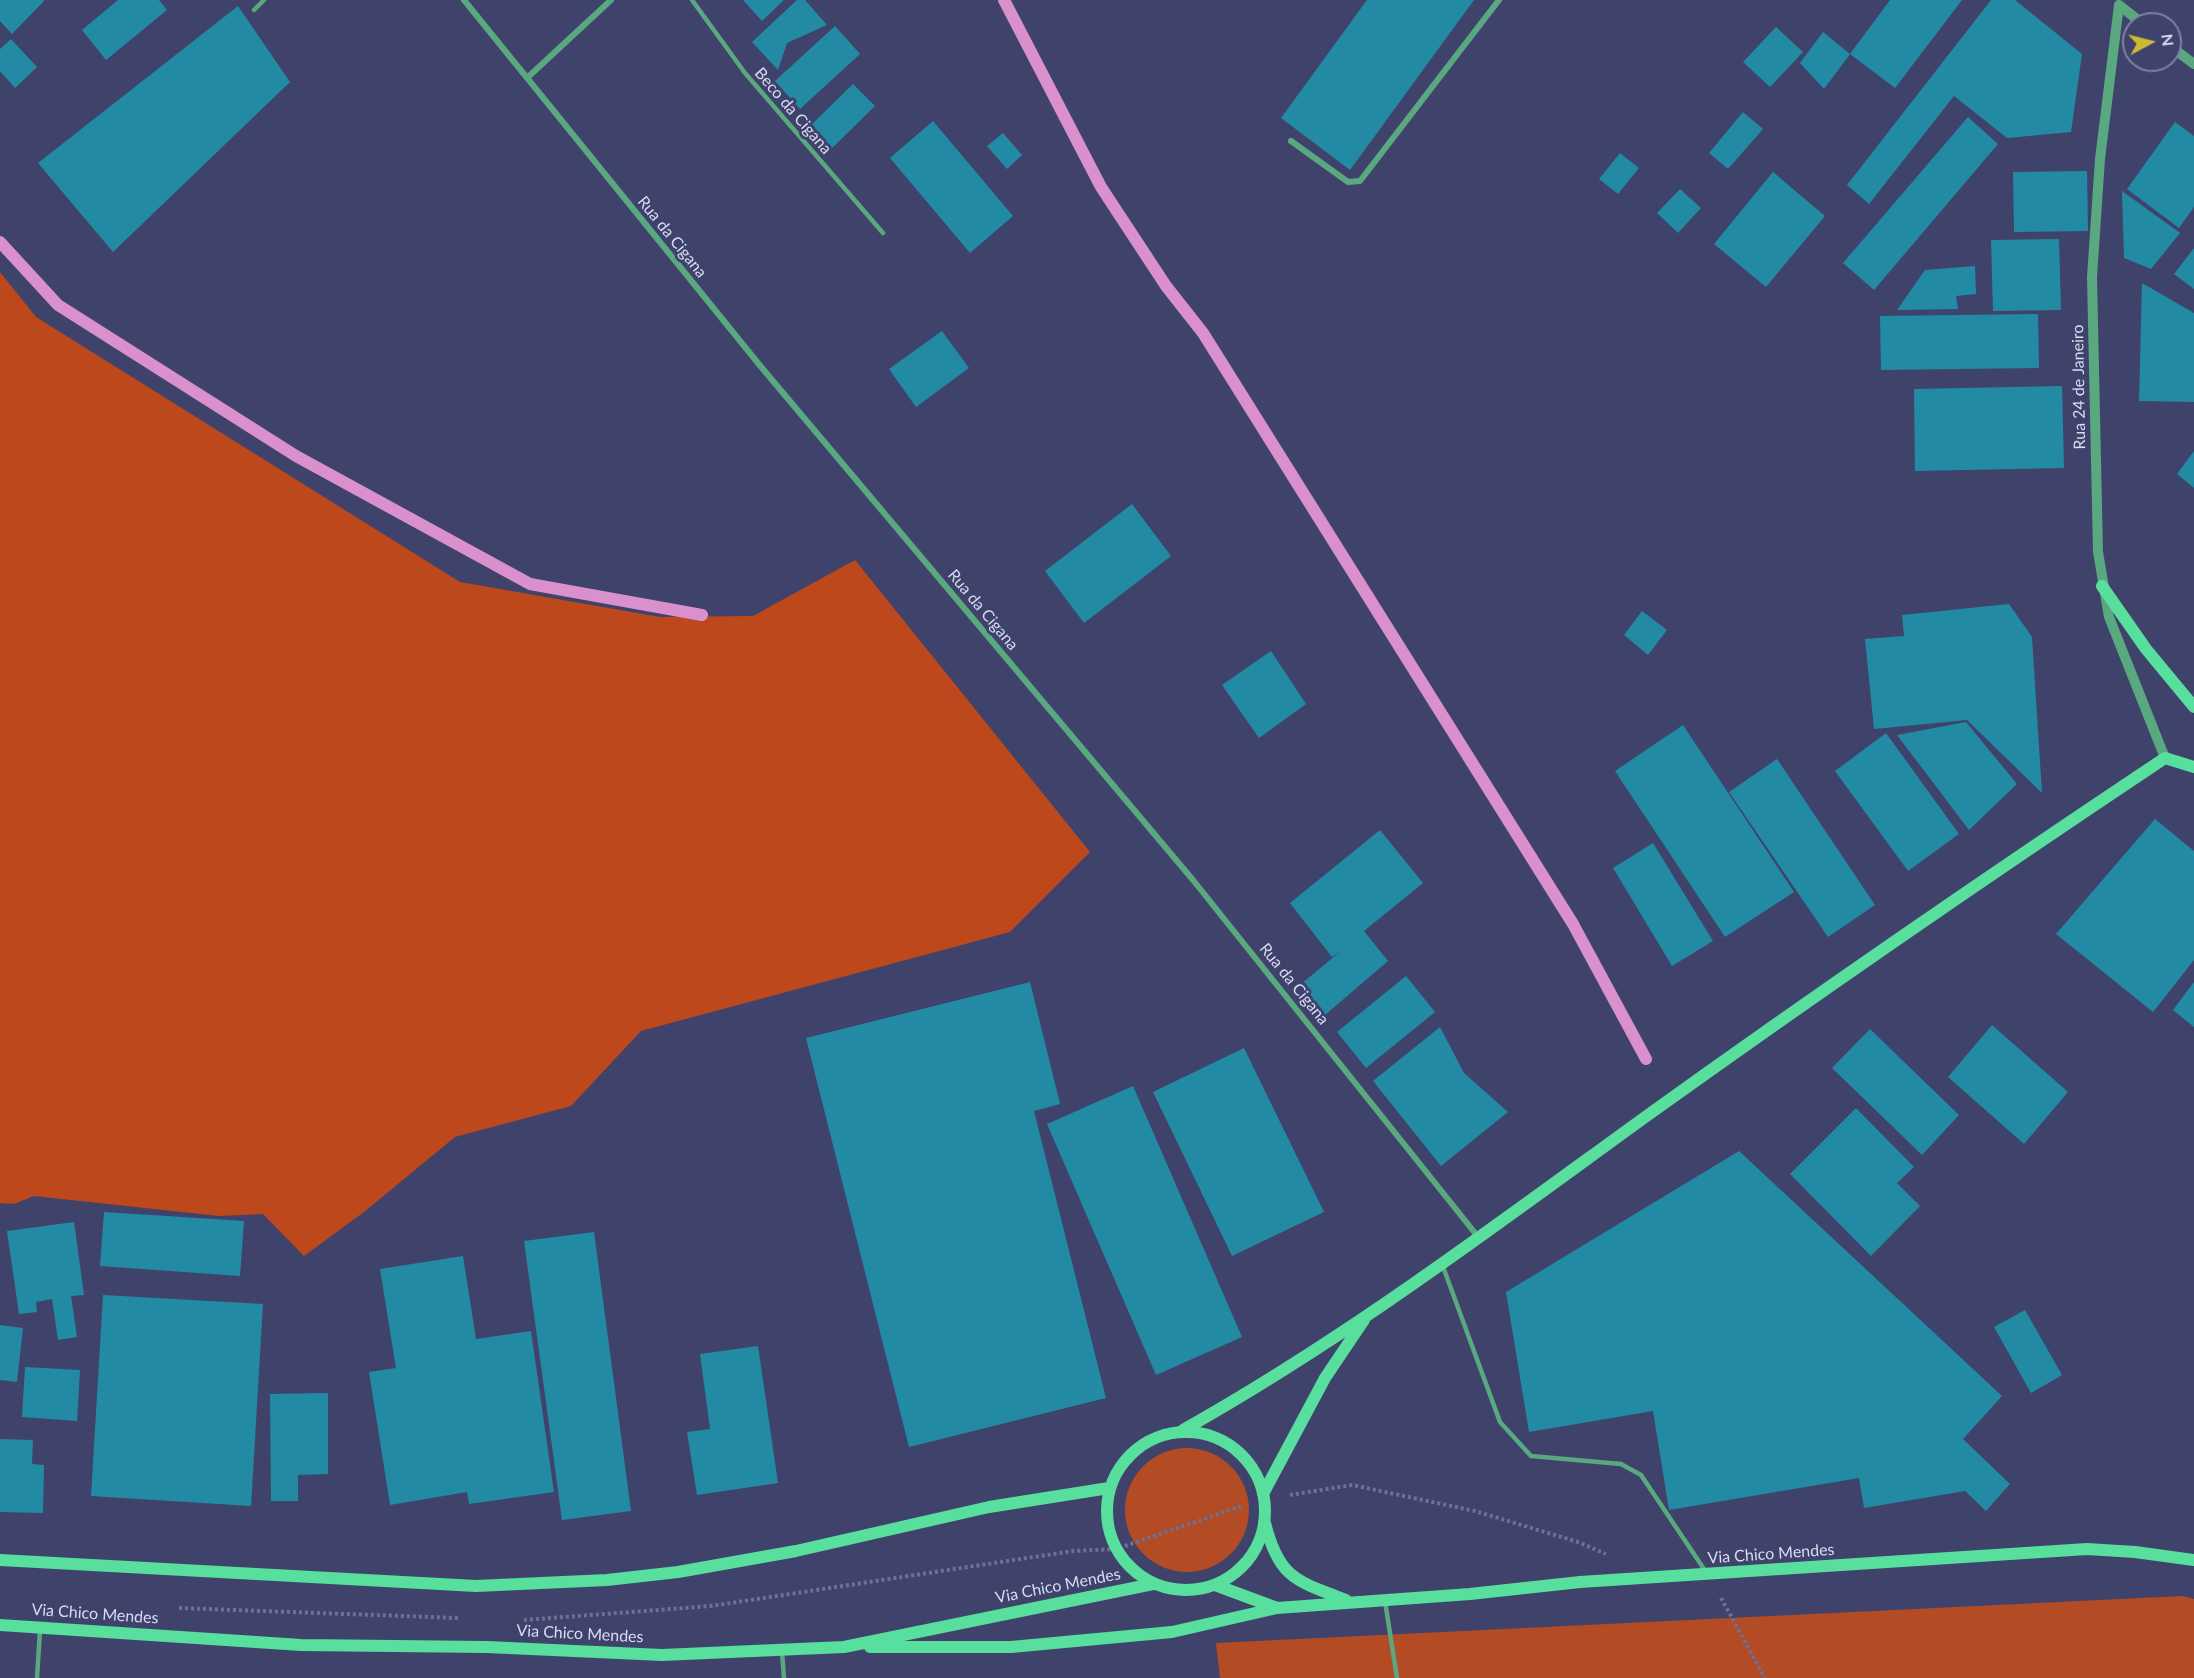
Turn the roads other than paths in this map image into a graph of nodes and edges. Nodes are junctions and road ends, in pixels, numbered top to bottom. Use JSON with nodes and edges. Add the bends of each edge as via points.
{"nodes":[{"id":1,"x":264,"y":0,"type":"edge"},
{"id":2,"x":464,"y":0,"type":"edge"},
{"id":3,"x":611,"y":0,"type":"edge"},
{"id":4,"x":692,"y":0,"type":"edge"},
{"id":5,"x":1499,"y":0,"type":"edge"},
{"id":6,"x":2116,"y":3,"type":"edge"},
{"id":7,"x":254,"y":10,"type":"dead end"},
{"id":8,"x":527,"y":78,"type":"junction"},
{"id":9,"x":1291,"y":141,"type":"dead end"},
{"id":10,"x":883,"y":233,"type":"dead end"},
{"id":11,"x":2102,"y":586,"type":"junction"},
{"id":12,"x":2194,"y":707,"type":"edge"},
{"id":13,"x":2165,"y":758,"type":"junction"},
{"id":14,"x":2194,"y":767,"type":"edge"},
{"id":15,"x":1480,"y":1238,"type":"junction"},
{"id":16,"x":1442,"y":1264,"type":"junction"},
{"id":17,"x":1368,"y":1314,"type":"junction"},
{"id":18,"x":1183,"y":1431,"type":"junction"},
{"id":19,"x":1109,"y":1488,"type":"junction"},
{"id":20,"x":1263,"y":1496,"type":"junction"},
{"id":21,"x":1265,"y":1521,"type":"junction"},
{"id":22,"x":0,"y":1560,"type":"edge"},
{"id":23,"x":2194,"y":1560,"type":"edge"},
{"id":24,"x":1707,"y":1574,"type":"junction"},
{"id":25,"x":1153,"y":1584,"type":"junction"},
{"id":26,"x":1215,"y":1585,"type":"junction"},
{"id":27,"x":1385,"y":1601,"type":"junction"},
{"id":28,"x":1350,"y":1602,"type":"junction"},
{"id":29,"x":1277,"y":1608,"type":"junction"},
{"id":30,"x":0,"y":1625,"type":"edge"},
{"id":31,"x":40,"y":1628,"type":"junction"},
{"id":32,"x":844,"y":1647,"type":"junction"},
{"id":33,"x":782,"y":1649,"type":"junction"},
{"id":34,"x":37,"y":1678,"type":"edge"},
{"id":35,"x":784,"y":1678,"type":"edge"},
{"id":36,"x":1397,"y":1678,"type":"edge"}],
"edges":[{"from":1,"to":7,"type":"lane"},
{"from":2,"to":8,"type":"street","name":"Rua da Cigana"},
{"from":3,"to":8,"type":"street"},
{"from":4,"to":10,"type":"lane","name":"Beco da Cigana","via":[[745,73]]},
{"from":5,"to":9,"type":"street","via":[[1360,181],[1348,182]]},
{"from":6,"to":11,"type":"street","name":"Rua 24 de Janeiro","via":[[2092,276],[2096,525]]},
{"from":8,"to":15,"type":"street","name":"Rua da Cigana","via":[[754,359],[1193,880]]},
{"from":11,"to":12,"type":"main road","via":[[2146,649]]},
{"from":11,"to":13,"type":"street","name":"Rua 24 de Janeiro","via":[[2109,617]]},
{"from":13,"to":14,"type":"main road"},
{"from":13,"to":15,"type":"main road","via":[[1963,893]]},
{"from":15,"to":16,"type":"main road"},
{"from":16,"to":17,"type":"main road"},
{"from":16,"to":24,"type":"lane","via":[[1500,1422],[1531,1456],[1621,1464],[1641,1474]]},
{"from":17,"to":18,"type":"main road","via":[[1252,1391]]},
{"from":17,"to":20,"type":"main road","via":[[1325,1378]]},
{"from":18,"to":19,"type":"main road","via":[[1159,1435],[1137,1447],[1120,1465]]},
{"from":18,"to":20,"type":"main road","via":[[1208,1434],[1231,1444],[1247,1460]]},
{"from":19,"to":22,"type":"main road","via":[[989,1507],[796,1551],[607,1580],[466,1586]]},
{"from":19,"to":25,"type":"main road","via":[[1106,1519],[1116,1549],[1136,1573]]},
{"from":20,"to":21,"type":"main road"},
{"from":21,"to":26,"type":"main road","via":[[1248,1560]]},
{"from":21,"to":28,"type":"main road","name":"Via Chico Mendes","via":[[1280,1564],[1299,1581]]},
{"from":23,"to":24,"type":"main road","name":"Via Chico Mendes","via":[[2088,1549]]},
{"from":24,"to":27,"type":"main road","name":"Via Chico Mendes"},
{"from":25,"to":26,"type":"main road","via":[[1184,1590]]},
{"from":25,"to":32,"type":"main road","name":"Via Chico Mendes"},
{"from":26,"to":29,"type":"main road","name":"Via Chico Mendes"},
{"from":27,"to":28,"type":"main road","name":"Via Chico Mendes"},
{"from":27,"to":36,"type":"lane"},
{"from":28,"to":29,"type":"main road","name":"Via Chico Mendes"},
{"from":29,"to":32,"type":"main road","via":[[1172,1632],[1011,1647]]},
{"from":30,"to":31,"type":"main road","name":"Via Chico Mendes"},
{"from":31,"to":33,"type":"main road","name":"Via Chico Mendes","via":[[301,1645],[662,1654]]},
{"from":31,"to":34,"type":"lane"},
{"from":32,"to":33,"type":"main road","name":"Via Chico Mendes"},
{"from":33,"to":35,"type":"lane"}]}
